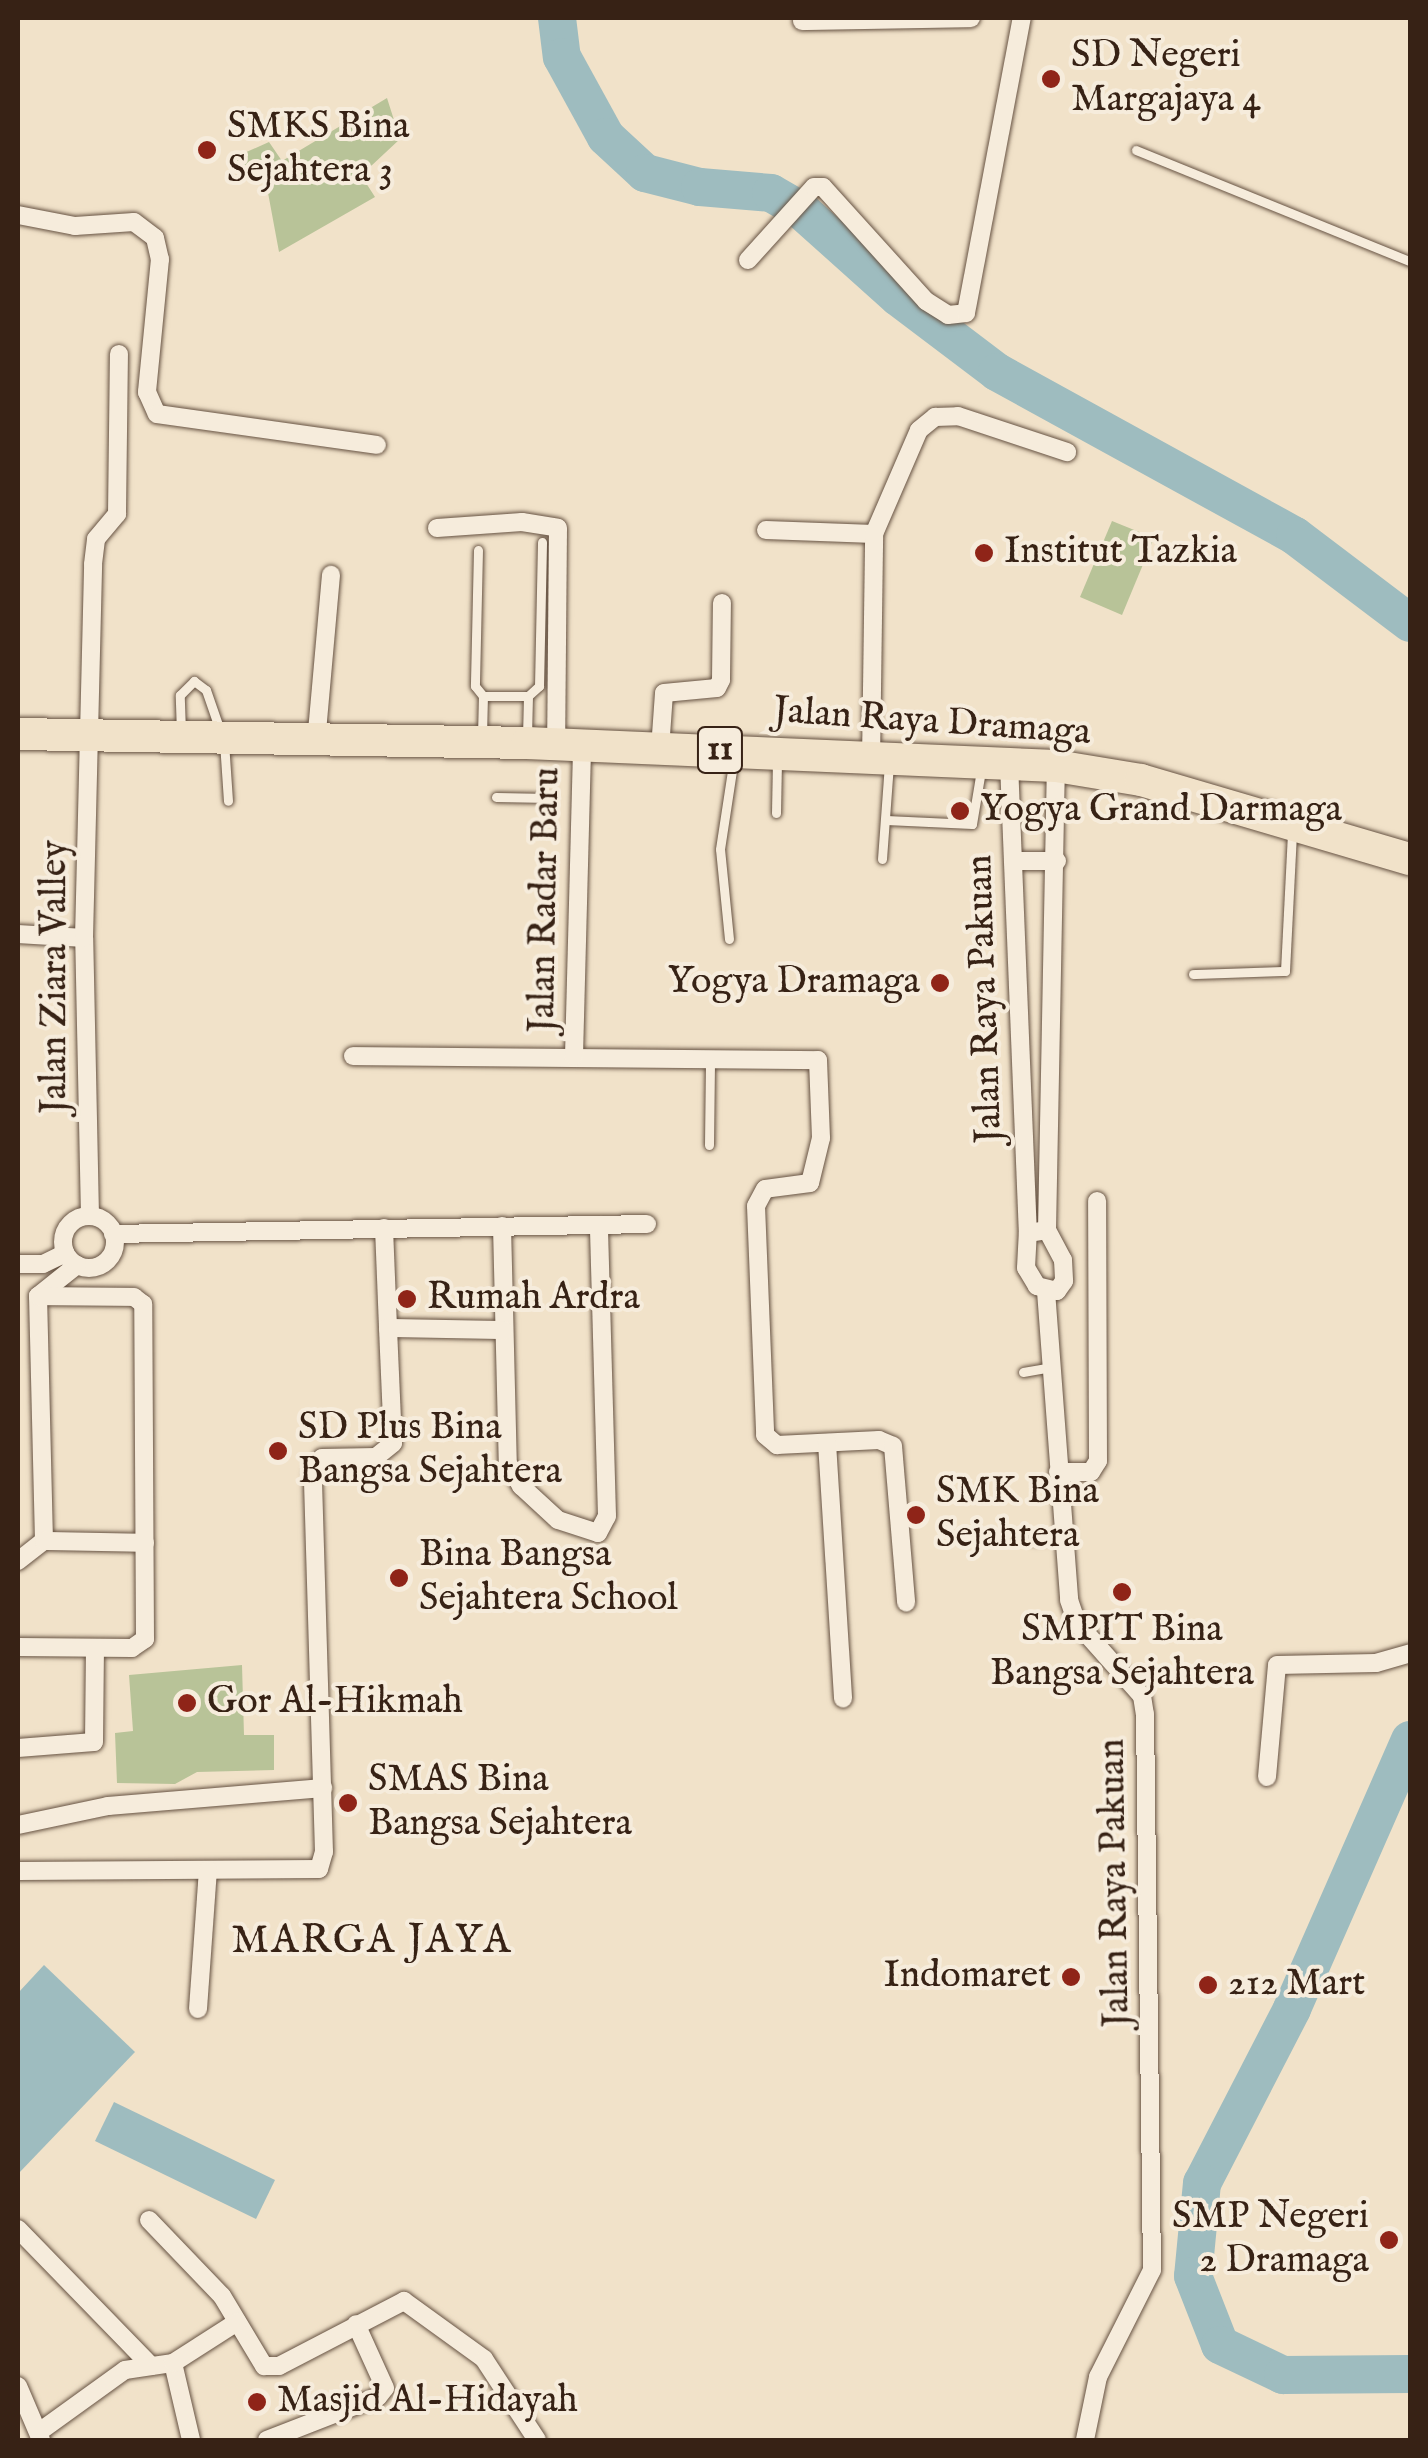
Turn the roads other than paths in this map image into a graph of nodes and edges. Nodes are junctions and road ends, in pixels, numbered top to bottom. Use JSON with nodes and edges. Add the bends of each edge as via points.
{"nodes":[{"id":1,"x":971,"y":18,"type":"edge"},
{"id":2,"x":1022,"y":18,"type":"edge"},
{"id":3,"x":802,"y":21,"type":"dead end"},
{"id":4,"x":1136,"y":150,"type":"dead end"},
{"id":5,"x":18,"y":215,"type":"edge"},
{"id":6,"x":748,"y":260,"type":"dead end"},
{"id":7,"x":1410,"y":261,"type":"edge"},
{"id":8,"x":118,"y":354,"type":"dead end"},
{"id":9,"x":377,"y":445,"type":"dead end"},
{"id":10,"x":1067,"y":452,"type":"dead end"},
{"id":11,"x":437,"y":528,"type":"dead end"},
{"id":12,"x":766,"y":530,"type":"dead end"},
{"id":13,"x":874,"y":534,"type":"junction"},
{"id":14,"x":542,"y":542,"type":"dead end"},
{"id":15,"x":478,"y":550,"type":"dead end"},
{"id":16,"x":332,"y":575,"type":"dead end"},
{"id":17,"x":722,"y":603,"type":"dead end"},
{"id":18,"x":483,"y":696,"type":"junction"},
{"id":19,"x":528,"y":696,"type":"junction"},
{"id":20,"x":18,"y":734,"type":"edge"},
{"id":21,"x":92,"y":738,"type":"junction"},
{"id":22,"x":182,"y":740,"type":"junction"},
{"id":23,"x":224,"y":742,"type":"junction"},
{"id":24,"x":482,"y":742,"type":"junction"},
{"id":25,"x":316,"y":743,"type":"junction"},
{"id":26,"x":555,"y":744,"type":"junction"},
{"id":27,"x":660,"y":749,"type":"junction"},
{"id":28,"x":735,"y":751,"type":"junction"},
{"id":29,"x":777,"y":752,"type":"junction"},
{"id":30,"x":880,"y":761,"type":"junction"},
{"id":31,"x":995,"y":763,"type":"junction"},
{"id":32,"x":1056,"y":766,"type":"junction"},
{"id":33,"x":496,"y":797,"type":"dead end"},
{"id":34,"x":550,"y":798,"type":"dead end"},
{"id":35,"x":228,"y":801,"type":"dead end"},
{"id":36,"x":776,"y":813,"type":"dead end"},
{"id":37,"x":886,"y":820,"type":"junction"},
{"id":38,"x":1292,"y":823,"type":"junction"},
{"id":39,"x":882,"y":859,"type":"dead end"},
{"id":40,"x":1410,"y":859,"type":"edge"},
{"id":41,"x":1014,"y":861,"type":"junction"},
{"id":42,"x":1057,"y":861,"type":"junction"},
{"id":43,"x":18,"y":934,"type":"edge"},
{"id":44,"x":84,"y":938,"type":"junction"},
{"id":45,"x":729,"y":939,"type":"dead end"},
{"id":46,"x":1194,"y":974,"type":"dead end"},
{"id":47,"x":352,"y":1056,"type":"dead end"},
{"id":48,"x":574,"y":1056,"type":"junction"},
{"id":49,"x":710,"y":1056,"type":"junction"},
{"id":50,"x":710,"y":1145,"type":"dead end"},
{"id":51,"x":1097,"y":1201,"type":"dead end"},
{"id":52,"x":90,"y":1216,"type":"junction"},
{"id":53,"x":646,"y":1224,"type":"dead end"},
{"id":54,"x":599,"y":1225,"type":"junction"},
{"id":55,"x":502,"y":1226,"type":"junction"},
{"id":56,"x":384,"y":1228,"type":"junction"},
{"id":57,"x":1048,"y":1230,"type":"junction"},
{"id":58,"x":1028,"y":1233,"type":"junction"},
{"id":59,"x":113,"y":1234,"type":"junction"},
{"id":60,"x":72,"y":1258,"type":"junction"},
{"id":61,"x":18,"y":1264,"type":"edge"},
{"id":62,"x":1052,"y":1291,"type":"junction"},
{"id":63,"x":38,"y":1296,"type":"junction"},
{"id":64,"x":388,"y":1328,"type":"junction"},
{"id":65,"x":504,"y":1330,"type":"junction"},
{"id":66,"x":1050,"y":1367,"type":"junction"},
{"id":67,"x":1023,"y":1372,"type":"dead end"},
{"id":68,"x":827,"y":1443,"type":"junction"},
{"id":69,"x":1058,"y":1472,"type":"junction"},
{"id":70,"x":1065,"y":1537,"type":"junction"},
{"id":71,"x":1033,"y":1540,"type":"dead end"},
{"id":72,"x":44,"y":1541,"type":"junction"},
{"id":73,"x":145,"y":1544,"type":"junction"},
{"id":74,"x":18,"y":1560,"type":"edge"},
{"id":75,"x":906,"y":1602,"type":"dead end"},
{"id":76,"x":18,"y":1647,"type":"edge"},
{"id":77,"x":96,"y":1648,"type":"junction"},
{"id":78,"x":1410,"y":1653,"type":"edge"},
{"id":79,"x":843,"y":1698,"type":"dead end"},
{"id":80,"x":18,"y":1748,"type":"edge"},
{"id":81,"x":1267,"y":1777,"type":"dead end"},
{"id":82,"x":322,"y":1788,"type":"junction"},
{"id":83,"x":18,"y":1825,"type":"edge"},
{"id":84,"x":208,"y":1870,"type":"junction"},
{"id":85,"x":18,"y":1871,"type":"edge"},
{"id":86,"x":198,"y":2009,"type":"dead end"},
{"id":87,"x":149,"y":2220,"type":"dead end"},
{"id":88,"x":18,"y":2228,"type":"edge"},
{"id":89,"x":238,"y":2322,"type":"junction"},
{"id":90,"x":356,"y":2324,"type":"junction"},
{"id":91,"x":173,"y":2362,"type":"junction"},
{"id":92,"x":151,"y":2366,"type":"junction"},
{"id":93,"x":18,"y":2386,"type":"edge"},
{"id":94,"x":301,"y":2434,"type":"edge"},
{"id":95,"x":41,"y":2436,"type":"edge"},
{"id":96,"x":191,"y":2440,"type":"edge"},
{"id":97,"x":267,"y":2440,"type":"edge"},
{"id":98,"x":537,"y":2440,"type":"edge"},
{"id":99,"x":1085,"y":2440,"type":"edge"}],
"edges":[{"from":1,"to":3,"type":"street"},
{"from":2,"to":6,"type":"street","via":[[966,313],[948,315],[926,301],[832,192],[814,187]]},
{"from":4,"to":7,"type":"lane"},
{"from":5,"to":9,"type":"street","via":[[75,226],[134,222],[155,238],[160,259],[147,392],[157,414]]},
{"from":8,"to":21,"type":"street","name":"Jalan Ziara Valley","via":[[116,514],[96,539],[92,564]]},
{"from":10,"to":13,"type":"street","via":[[958,416],[935,417],[919,430]]},
{"from":11,"to":26,"type":"street","name":"Jalan Radar Baru","via":[[522,522],[558,528]]},
{"from":12,"to":13,"type":"street"},
{"from":13,"to":30,"type":"street"},
{"from":14,"to":19,"type":"lane","via":[[539,686]]},
{"from":15,"to":18,"type":"lane","via":[[475,686]]},
{"from":16,"to":25,"type":"street"},
{"from":17,"to":27,"type":"street","via":[[721,680],[716,688],[664,694]]},
{"from":18,"to":19,"type":"lane"},
{"from":18,"to":24,"type":"lane"},
{"from":19,"to":26,"type":"lane"},
{"from":20,"to":21,"type":"highway","name":"Jalan Raya Dramaga","number":"11"},
{"from":21,"to":22,"type":"highway","name":"Jalan Raya Dramaga","number":"11"},
{"from":21,"to":44,"type":"street","name":"Jalan Ziara Valley"},
{"from":22,"to":23,"type":"highway","name":"Jalan Raya Dramaga","number":"11"},
{"from":22,"to":23,"type":"lane","via":[[180,695],[194,682],[206,690]]},
{"from":23,"to":25,"type":"highway","name":"Jalan Raya Dramaga","number":"11"},
{"from":23,"to":35,"type":"lane"},
{"from":24,"to":25,"type":"highway","name":"Jalan Raya Dramaga","number":"11"},
{"from":24,"to":26,"type":"highway","name":"Jalan Raya Dramaga","number":"11"},
{"from":26,"to":27,"type":"highway","name":"Jalan Raya Dramaga","number":"11"},
{"from":26,"to":48,"type":"street","name":"Jalan Radar Baru"},
{"from":27,"to":28,"type":"highway","name":"Jalan Raya Dramaga","number":"11"},
{"from":28,"to":29,"type":"highway","name":"Jalan Raya Dramaga","number":"11"},
{"from":28,"to":45,"type":"lane","via":[[720,849]]},
{"from":29,"to":30,"type":"highway","name":"Jalan Raya Dramaga","number":"11"},
{"from":29,"to":36,"type":"lane"},
{"from":30,"to":31,"type":"highway","name":"Jalan Raya Dramaga","number":"11"},
{"from":30,"to":37,"type":"lane"},
{"from":31,"to":32,"type":"highway","name":"Jalan Raya Dramaga","number":"11"},
{"from":31,"to":37,"type":"lane","via":[[972,824]]},
{"from":31,"to":41,"type":"street","name":"Jalan Raya Pakuan"},
{"from":32,"to":38,"type":"highway","name":"Jalan Raya Dramaga","number":"11","via":[[1141,780]]},
{"from":32,"to":42,"type":"street","name":"Jalan Raya Pakuan"},
{"from":33,"to":34,"type":"lane"},
{"from":37,"to":39,"type":"lane"},
{"from":38,"to":40,"type":"highway","name":"Jalan Raya Dramaga","number":"11"},
{"from":38,"to":46,"type":"lane","via":[[1285,970]]},
{"from":41,"to":42,"type":"street"},
{"from":41,"to":58,"type":"street","name":"Jalan Raya Pakuan"},
{"from":42,"to":57,"type":"street","name":"Jalan Raya Pakuan"},
{"from":43,"to":44,"type":"street"},
{"from":44,"to":52,"type":"street","name":"Jalan Ziara Valley"},
{"from":47,"to":48,"type":"street","name":"Jalan Radar Baru"},
{"from":48,"to":49,"type":"street","name":"Jalan Radar Baru"},
{"from":49,"to":50,"type":"lane"},
{"from":49,"to":68,"type":"street","name":"Jalan Radar Baru","via":[[814,1058],[822,1067],[820,1138],[810,1183],[765,1189],[754,1234],[765,1435],[777,1445]]},
{"from":51,"to":69,"type":"street","via":[[1098,1461],[1092,1472]]},
{"from":52,"to":59,"type":"street"},
{"from":52,"to":60,"type":"street","via":[[66,1229]]},
{"from":53,"to":54,"type":"street"},
{"from":54,"to":55,"type":"street"},
{"from":54,"to":65,"type":"street","via":[[608,1516],[602,1531],[558,1520],[511,1471]]},
{"from":55,"to":56,"type":"street"},
{"from":55,"to":65,"type":"street"},
{"from":56,"to":59,"type":"street"},
{"from":56,"to":64,"type":"street"},
{"from":57,"to":58,"type":"street"},
{"from":57,"to":62,"type":"street","name":"Jalan Raya Pakuan","via":[[1063,1260],[1064,1281]]},
{"from":58,"to":62,"type":"street","name":"Jalan Raya Pakuan","via":[[1026,1268]]},
{"from":59,"to":60,"type":"street","via":[[105,1261]]},
{"from":60,"to":61,"type":"street"},
{"from":60,"to":63,"type":"street"},
{"from":62,"to":66,"type":"street","name":"Jalan Raya Pakuan"},
{"from":63,"to":72,"type":"street"},
{"from":63,"to":73,"type":"street","via":[[140,1299]]},
{"from":64,"to":65,"type":"street"},
{"from":64,"to":82,"type":"street","via":[[393,1443],[385,1454],[316,1462]]},
{"from":66,"to":67,"type":"lane"},
{"from":66,"to":69,"type":"street","name":"Jalan Raya Pakuan"},
{"from":68,"to":75,"type":"street","name":"Jalan Radar Baru","via":[[879,1440],[897,1453]]},
{"from":68,"to":79,"type":"street"},
{"from":69,"to":70,"type":"street","name":"Jalan Raya Pakuan"},
{"from":70,"to":71,"type":"lane"},
{"from":70,"to":99,"type":"street","name":"Jalan Raya Pakuan","via":[[1077,1623],[1142,1696],[1153,1974],[1152,2270],[1098,2376]]},
{"from":72,"to":73,"type":"street"},
{"from":72,"to":74,"type":"street"},
{"from":73,"to":77,"type":"street","via":[[145,1639],[132,1648]]},
{"from":76,"to":77,"type":"street"},
{"from":77,"to":80,"type":"street","via":[[94,1742]]},
{"from":78,"to":81,"type":"street","via":[[1376,1663],[1277,1665]]},
{"from":82,"to":83,"type":"street","via":[[108,1806]]},
{"from":82,"to":84,"type":"street","via":[[319,1870]]},
{"from":84,"to":85,"type":"street"},
{"from":84,"to":86,"type":"street"},
{"from":87,"to":89,"type":"street"},
{"from":88,"to":92,"type":"street"},
{"from":89,"to":90,"type":"street","via":[[264,2366],[272,2368]]},
{"from":89,"to":91,"type":"street"},
{"from":90,"to":94,"type":"street","via":[[385,2388]]},
{"from":90,"to":98,"type":"street","via":[[394,2303],[413,2306],[484,2360]]},
{"from":91,"to":92,"type":"street"},
{"from":91,"to":96,"type":"street"},
{"from":92,"to":95,"type":"street","via":[[125,2370]]},
{"from":93,"to":95,"type":"street"},
{"from":94,"to":97,"type":"street"}]}
